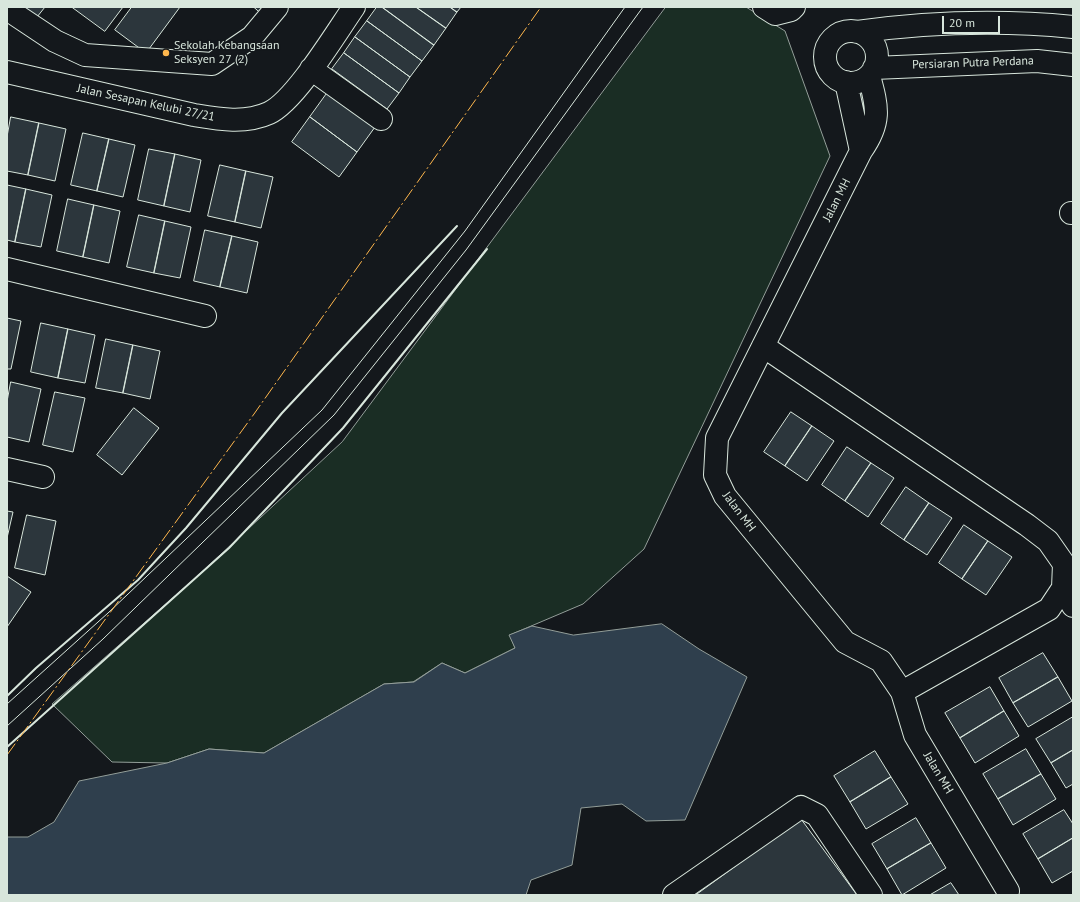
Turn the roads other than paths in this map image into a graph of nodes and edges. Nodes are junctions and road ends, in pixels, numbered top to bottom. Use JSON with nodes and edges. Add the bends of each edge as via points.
{"nodes":[{"id":1,"x":277,"y":7,"type":"edge"},
{"id":2,"x":354,"y":7,"type":"edge"},
{"id":3,"x":7,"y":9,"type":"edge"},
{"id":4,"x":1073,"y":27,"type":"edge"},
{"id":5,"x":857,"y":32,"type":"junction"},
{"id":6,"x":1073,"y":65,"type":"edge"},
{"id":7,"x":311,"y":69,"type":"junction"},
{"id":8,"x":7,"y":72,"type":"edge"},
{"id":9,"x":871,"y":72,"type":"junction"},
{"id":10,"x":846,"y":82,"type":"junction"},
{"id":11,"x":381,"y":119,"type":"dead end"},
{"id":12,"x":861,"y":151,"type":"junction"},
{"id":13,"x":7,"y":270,"type":"edge"},
{"id":14,"x":205,"y":316,"type":"dead end"},
{"id":15,"x":763,"y":346,"type":"junction"},
{"id":16,"x":7,"y":469,"type":"edge"},
{"id":17,"x":43,"y":477,"type":"dead end"},
{"id":18,"x":1070,"y":601,"type":"edge"},
{"id":19,"x":902,"y":692,"type":"junction"},
{"id":20,"x":1008,"y":891,"type":"dead end"},
{"id":21,"x":674,"y":895,"type":"edge"},
{"id":22,"x":871,"y":895,"type":"edge"}],
"edges":[{"from":1,"to":3,"type":"street","via":[[252,37],[212,64],[85,55],[55,41]]},
{"from":2,"to":7,"type":"street","name":"Jalan Sesapan Kelubi 27/21"},
{"from":4,"to":5,"type":"street","via":[[1036,23],[965,22]]},
{"from":5,"to":9,"type":"street","via":[[869,38],[875,49],[877,56]]},
{"from":5,"to":10,"type":"street","via":[[839,34],[827,48],[827,67],[834,77]]},
{"from":6,"to":9,"type":"street","name":"Persiaran Putra Perdana","via":[[1038,61]]},
{"from":7,"to":8,"type":"street","name":"Jalan Sesapan Kelubi 27/21","via":[[293,94],[269,113],[244,119],[223,120]]},
{"from":7,"to":11,"type":"street"},
{"from":9,"to":10,"type":"street","via":[[860,81]]},
{"from":9,"to":12,"type":"street","name":"Jalan MH","via":[[875,96],[875,128]]},
{"from":10,"to":12,"type":"street"},
{"from":12,"to":15,"type":"street","name":"Jalan MH"},
{"from":13,"to":14,"type":"street"},
{"from":15,"to":18,"type":"street","via":[[1043,537],[1064,564]]},
{"from":15,"to":19,"type":"street","name":"Jalan MH","via":[[717,438],[715,475],[725,496],[845,642],[881,661]]},
{"from":16,"to":17,"type":"street"},
{"from":18,"to":19,"type":"street","via":[[1048,609]]},
{"from":19,"to":20,"type":"street","name":"Jalan MH","via":[[915,735]]},
{"from":21,"to":22,"type":"street","via":[[801,807],[817,815]]}]}
